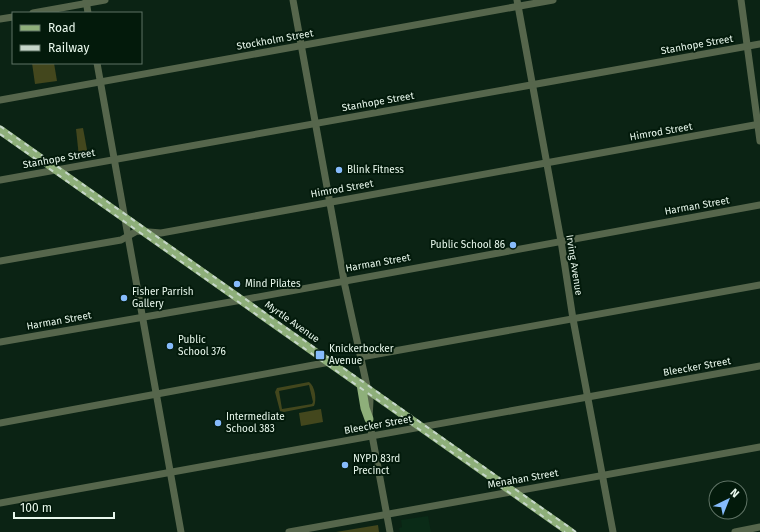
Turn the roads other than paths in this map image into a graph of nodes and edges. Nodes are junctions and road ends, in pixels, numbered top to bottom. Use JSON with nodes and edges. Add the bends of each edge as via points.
{"nodes":[{"id":1,"x":105,"y":0,"type":"edge"},
{"id":2,"x":294,"y":0,"type":"edge"},
{"id":3,"x":553,"y":0,"type":"edge"},
{"id":4,"x":741,"y":0,"type":"edge"},
{"id":5,"x":86,"y":2,"type":"edge"},
{"id":6,"x":518,"y":3,"type":"edge"},
{"id":7,"x":38,"y":12,"type":"edge"},
{"id":8,"x":88,"y":12,"type":"edge"},
{"id":9,"x":12,"y":17,"type":"edge"},
{"id":10,"x":0,"y":19,"type":"edge"},
{"id":11,"x":760,"y":44,"type":"edge"},
{"id":12,"x":302,"y":45,"type":"junction"},
{"id":13,"x":747,"y":46,"type":"junction"},
{"id":14,"x":97,"y":64,"type":"edge"},
{"id":15,"x":101,"y":81,"type":"junction"},
{"id":16,"x":532,"y":85,"type":"junction"},
{"id":17,"x":0,"y":100,"type":"edge"},
{"id":18,"x":316,"y":124,"type":"junction"},
{"id":19,"x":759,"y":124,"type":"edge"},
{"id":20,"x":0,"y":130,"type":"edge"},
{"id":21,"x":760,"y":141,"type":"edge"},
{"id":22,"x":114,"y":160,"type":"junction"},
{"id":23,"x":546,"y":163,"type":"junction"},
{"id":24,"x":56,"y":170,"type":"junction"},
{"id":25,"x":0,"y":180,"type":"edge"},
{"id":26,"x":330,"y":202,"type":"junction"},
{"id":27,"x":760,"y":205,"type":"edge"},
{"id":28,"x":124,"y":218,"type":"junction"},
{"id":29,"x":145,"y":233,"type":"junction"},
{"id":30,"x":128,"y":234,"type":"junction"},
{"id":31,"x":561,"y":241,"type":"junction"},
{"id":32,"x":0,"y":261,"type":"edge"},
{"id":33,"x":344,"y":280,"type":"junction"},
{"id":34,"x":760,"y":285,"type":"edge"},
{"id":35,"x":242,"y":300,"type":"junction"},
{"id":36,"x":143,"y":316,"type":"junction"},
{"id":37,"x":573,"y":319,"type":"junction"},
{"id":38,"x":0,"y":342,"type":"edge"},
{"id":39,"x":360,"y":357,"type":"junction"},
{"id":40,"x":330,"y":362,"type":"junction"},
{"id":41,"x":760,"y":366,"type":"edge"},
{"id":42,"x":364,"y":387,"type":"junction"},
{"id":43,"x":157,"y":394,"type":"junction"},
{"id":44,"x":589,"y":397,"type":"junction"},
{"id":45,"x":369,"y":419,"type":"joint"},
{"id":46,"x":0,"y":422,"type":"edge"},
{"id":47,"x":421,"y":427,"type":"junction"},
{"id":48,"x":372,"y":436,"type":"junction"},
{"id":49,"x":760,"y":447,"type":"edge"},
{"id":50,"x":171,"y":472,"type":"junction"},
{"id":51,"x":603,"y":475,"type":"junction"},
{"id":52,"x":512,"y":491,"type":"junction"},
{"id":53,"x":0,"y":503,"type":"edge"},
{"id":54,"x":386,"y":514,"type":"junction"},
{"id":55,"x":760,"y":528,"type":"edge"},
{"id":56,"x":181,"y":532,"type":"edge"},
{"id":57,"x":289,"y":532,"type":"edge"},
{"id":58,"x":390,"y":532,"type":"edge"},
{"id":59,"x":570,"y":532,"type":"edge"},
{"id":60,"x":613,"y":532,"type":"edge"},
{"id":61,"x":735,"y":532,"type":"edge"}],
"edges":[{"from":1,"to":5,"type":"street"},
{"from":2,"to":12,"type":"street"},
{"from":3,"to":6,"type":"street","name":"Stockholm Street"},
{"from":4,"to":13,"type":"street"},
{"from":5,"to":7,"type":"street"},
{"from":5,"to":8,"type":"street"},
{"from":6,"to":12,"type":"street","name":"Stockholm Street"},
{"from":6,"to":16,"type":"street","name":"Irving Avenue"},
{"from":9,"to":10,"type":"street"},
{"from":11,"to":13,"type":"street","name":"Stanhope Street"},
{"from":12,"to":15,"type":"street","name":"Stockholm Street"},
{"from":12,"to":18,"type":"street"},
{"from":13,"to":16,"type":"street","name":"Stanhope Street"},
{"from":13,"to":19,"type":"street"},
{"from":14,"to":15,"type":"street"},
{"from":15,"to":17,"type":"street","name":"Stockholm Street"},
{"from":15,"to":22,"type":"street"},
{"from":16,"to":18,"type":"street","name":"Stanhope Street"},
{"from":16,"to":23,"type":"street","name":"Irving Avenue"},
{"from":18,"to":22,"type":"street","name":"Stanhope Street"},
{"from":18,"to":26,"type":"street"},
{"from":19,"to":21,"type":"street"},
{"from":19,"to":23,"type":"street","name":"Himrod Street"},
{"from":20,"to":24,"type":"main road","name":"Myrtle Avenue"},
{"from":22,"to":24,"type":"street","name":"Stanhope Street"},
{"from":22,"to":28,"type":"street"},
{"from":23,"to":26,"type":"street","name":"Himrod Street"},
{"from":23,"to":31,"type":"street","name":"Irving Avenue"},
{"from":24,"to":25,"type":"street","name":"Stanhope Street"},
{"from":24,"to":28,"type":"main road","name":"Myrtle Avenue"},
{"from":26,"to":29,"type":"street","name":"Himrod Street","via":[[161,233]]},
{"from":26,"to":33,"type":"street"},
{"from":27,"to":31,"type":"street","name":"Harman Street"},
{"from":28,"to":29,"type":"main road","name":"Myrtle Avenue"},
{"from":28,"to":30,"type":"street"},
{"from":29,"to":30,"type":"street","name":"Himrod Street","via":[[137,231]]},
{"from":29,"to":35,"type":"main road","name":"Myrtle Avenue"},
{"from":30,"to":32,"type":"street","name":"Himrod Street","via":[[121,240]]},
{"from":30,"to":36,"type":"street"},
{"from":31,"to":33,"type":"street","name":"Harman Street"},
{"from":31,"to":37,"type":"street","name":"Irving Avenue"},
{"from":33,"to":35,"type":"street","name":"Harman Street"},
{"from":33,"to":39,"type":"street"},
{"from":34,"to":37,"type":"street"},
{"from":35,"to":36,"type":"street","name":"Harman Street"},
{"from":35,"to":40,"type":"main road","name":"Myrtle Avenue"},
{"from":36,"to":38,"type":"street","name":"Harman Street"},
{"from":36,"to":43,"type":"street"},
{"from":37,"to":39,"type":"street"},
{"from":37,"to":44,"type":"street","name":"Irving Avenue"},
{"from":39,"to":42,"type":"street"},
{"from":40,"to":42,"type":"main road","name":"Myrtle Avenue"},
{"from":40,"to":43,"type":"street"},
{"from":41,"to":44,"type":"street","name":"Bleecker Street"},
{"from":42,"to":45,"type":"main road","via":[[365,408]]},
{"from":42,"to":47,"type":"main road","name":"Myrtle Avenue"},
{"from":43,"to":46,"type":"street"},
{"from":43,"to":50,"type":"street"},
{"from":44,"to":47,"type":"street","name":"Bleecker Street"},
{"from":44,"to":51,"type":"street","name":"Irving Avenue"},
{"from":45,"to":48,"type":"street"},
{"from":47,"to":48,"type":"street","name":"Bleecker Street"},
{"from":47,"to":52,"type":"main road","name":"Myrtle Avenue"},
{"from":48,"to":50,"type":"street","name":"Bleecker Street"},
{"from":48,"to":54,"type":"street"},
{"from":49,"to":51,"type":"street","name":"Menahan Street"},
{"from":50,"to":53,"type":"street","name":"Bleecker Street"},
{"from":50,"to":56,"type":"street"},
{"from":51,"to":52,"type":"street","name":"Menahan Street"},
{"from":51,"to":60,"type":"street","name":"Irving Avenue"},
{"from":52,"to":54,"type":"street","name":"Menahan Street"},
{"from":52,"to":59,"type":"main road","name":"Myrtle Avenue"},
{"from":54,"to":57,"type":"street","name":"Menahan Street"},
{"from":54,"to":58,"type":"street"},
{"from":55,"to":61,"type":"street"}]}
